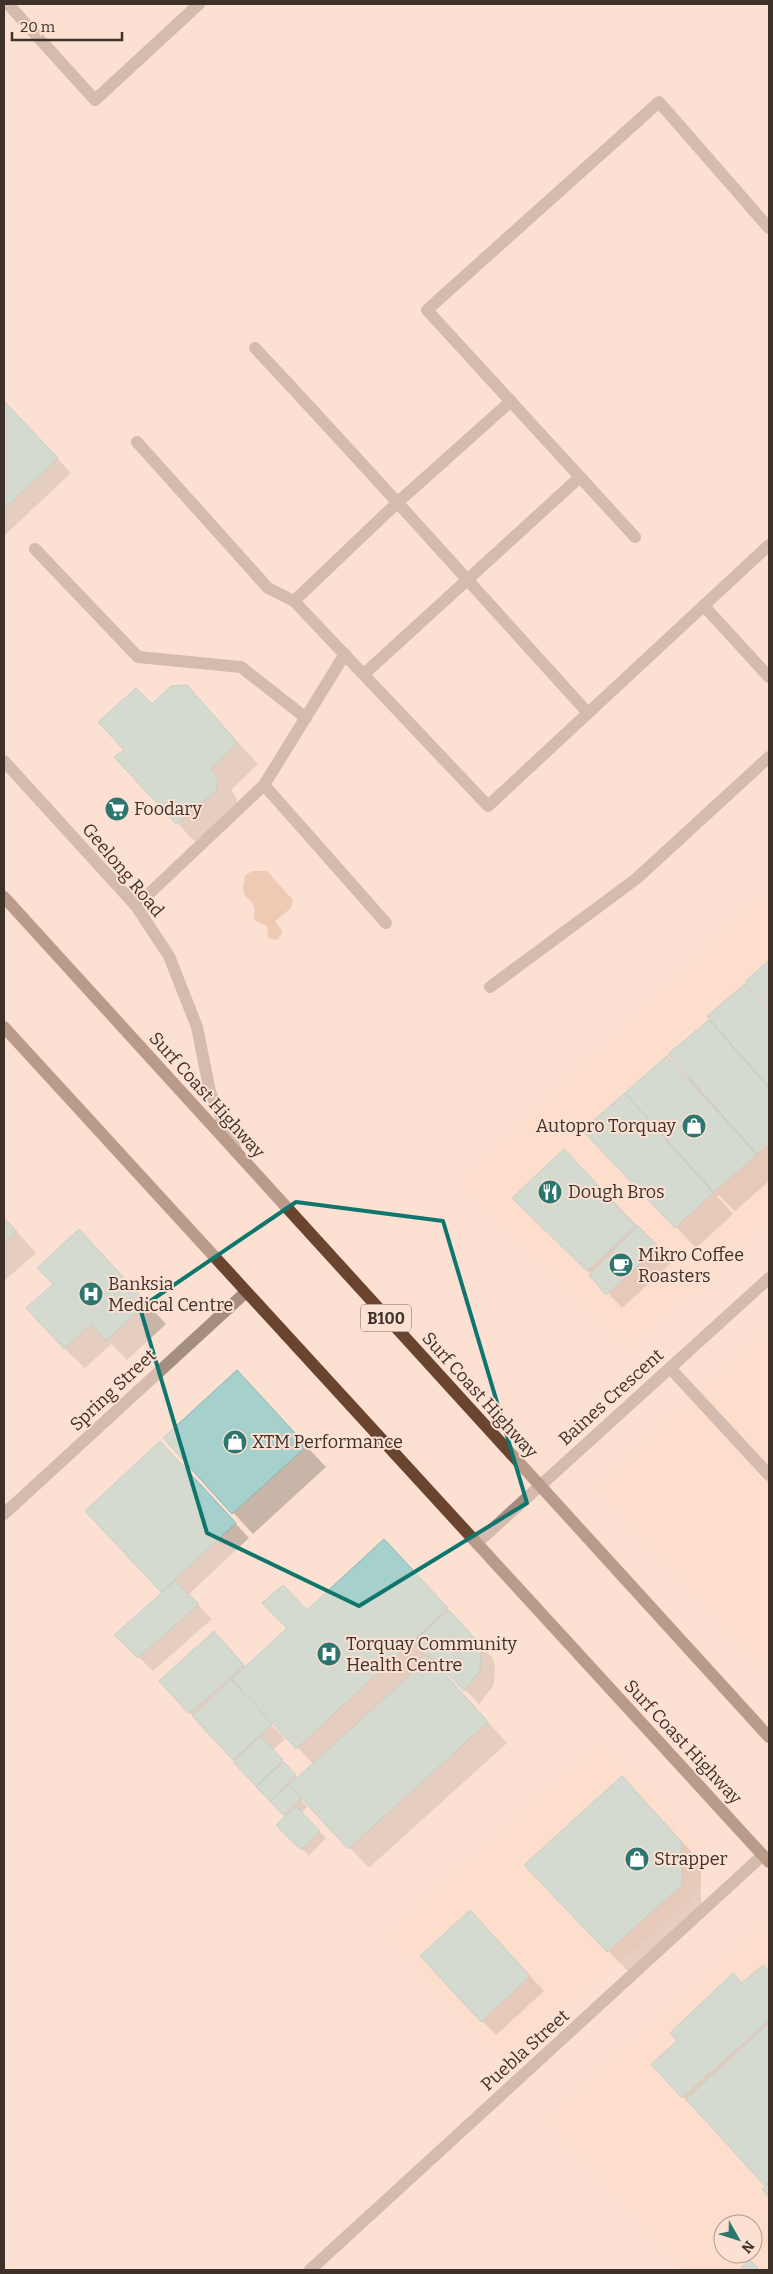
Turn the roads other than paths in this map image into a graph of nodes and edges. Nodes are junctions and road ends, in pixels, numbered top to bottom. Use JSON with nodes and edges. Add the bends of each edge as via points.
{"nodes":[{"id":1,"x":8,"y":4,"type":"edge"},
{"id":2,"x":199,"y":4,"type":"edge"},
{"id":3,"x":769,"y":228,"type":"edge"},
{"id":4,"x":255,"y":348,"type":"dead end"},
{"id":5,"x":511,"y":401,"type":"junction"},
{"id":6,"x":137,"y":442,"type":"dead end"},
{"id":7,"x":580,"y":477,"type":"junction"},
{"id":8,"x":397,"y":502,"type":"junction"},
{"id":9,"x":636,"y":537,"type":"dead end"},
{"id":10,"x":769,"y":545,"type":"edge"},
{"id":11,"x":35,"y":549,"type":"dead end"},
{"id":12,"x":466,"y":580,"type":"junction"},
{"id":13,"x":294,"y":601,"type":"junction"},
{"id":14,"x":704,"y":606,"type":"junction"},
{"id":15,"x":345,"y":654,"type":"junction"},
{"id":16,"x":364,"y":674,"type":"junction"},
{"id":17,"x":769,"y":677,"type":"edge"},
{"id":18,"x":588,"y":713,"type":"junction"},
{"id":19,"x":306,"y":718,"type":"junction"},
{"id":20,"x":769,"y":757,"type":"edge"},
{"id":21,"x":4,"y":762,"type":"edge"},
{"id":22,"x":264,"y":786,"type":"junction"},
{"id":23,"x":4,"y":897,"type":"edge"},
{"id":24,"x":136,"y":906,"type":"junction"},
{"id":25,"x":386,"y":923,"type":"dead end"},
{"id":26,"x":490,"y":987,"type":"dead end"},
{"id":27,"x":4,"y":1027,"type":"edge"},
{"id":28,"x":239,"y":1157,"type":"junction"},
{"id":29,"x":769,"y":1278,"type":"edge"},
{"id":30,"x":246,"y":1292,"type":"junction"},
{"id":31,"x":670,"y":1368,"type":"junction"},
{"id":32,"x":769,"y":1475,"type":"edge"},
{"id":33,"x":539,"y":1486,"type":"junction"},
{"id":34,"x":4,"y":1514,"type":"edge"},
{"id":35,"x":477,"y":1543,"type":"junction"},
{"id":36,"x":769,"y":1738,"type":"edge"},
{"id":37,"x":766,"y":1859,"type":"edge"},
{"id":38,"x":310,"y":2270,"type":"edge"}],
"edges":[{"from":1,"to":2,"type":"street","via":[[94,100]]},
{"from":3,"to":5,"type":"street","via":[[659,102],[428,310]]},
{"from":4,"to":8,"type":"street"},
{"from":5,"to":7,"type":"street"},
{"from":5,"to":8,"type":"street"},
{"from":6,"to":13,"type":"street","via":[[268,588]]},
{"from":7,"to":9,"type":"street"},
{"from":7,"to":12,"type":"street"},
{"from":8,"to":12,"type":"street"},
{"from":8,"to":13,"type":"street"},
{"from":10,"to":14,"type":"street"},
{"from":11,"to":19,"type":"street","via":[[138,657],[240,667]]},
{"from":12,"to":16,"type":"street"},
{"from":12,"to":18,"type":"street"},
{"from":13,"to":15,"type":"street"},
{"from":14,"to":17,"type":"street"},
{"from":14,"to":18,"type":"street"},
{"from":15,"to":16,"type":"street"},
{"from":15,"to":19,"type":"street"},
{"from":16,"to":18,"type":"street","via":[[488,806]]},
{"from":19,"to":22,"type":"street"},
{"from":20,"to":26,"type":"street","via":[[636,879]]},
{"from":21,"to":24,"type":"street","name":"Geelong Road"},
{"from":22,"to":24,"type":"street"},
{"from":22,"to":25,"type":"street"},
{"from":23,"to":28,"type":"main road","name":"Surf Coast Highway","number":"B100"},
{"from":24,"to":28,"type":"street","name":"Geelong Road","via":[[169,956],[196,1027],[210,1092]]},
{"from":27,"to":30,"type":"main road","name":"Surf Coast Highway"},
{"from":28,"to":33,"type":"main road","name":"Surf Coast Highway","number":"B100"},
{"from":29,"to":31,"type":"street","name":"Baines Crescent"},
{"from":30,"to":34,"type":"street","name":"Spring Street"},
{"from":30,"to":35,"type":"main road","name":"Surf Coast Highway"},
{"from":31,"to":32,"type":"street"},
{"from":31,"to":33,"type":"street","name":"Baines Crescent"},
{"from":33,"to":35,"type":"street","name":"Baines Crescent"},
{"from":33,"to":36,"type":"main road","name":"Surf Coast Highway","number":"B100"},
{"from":35,"to":37,"type":"main road","name":"Surf Coast Highway"},
{"from":37,"to":38,"type":"street","name":"Puebla Street"}]}
